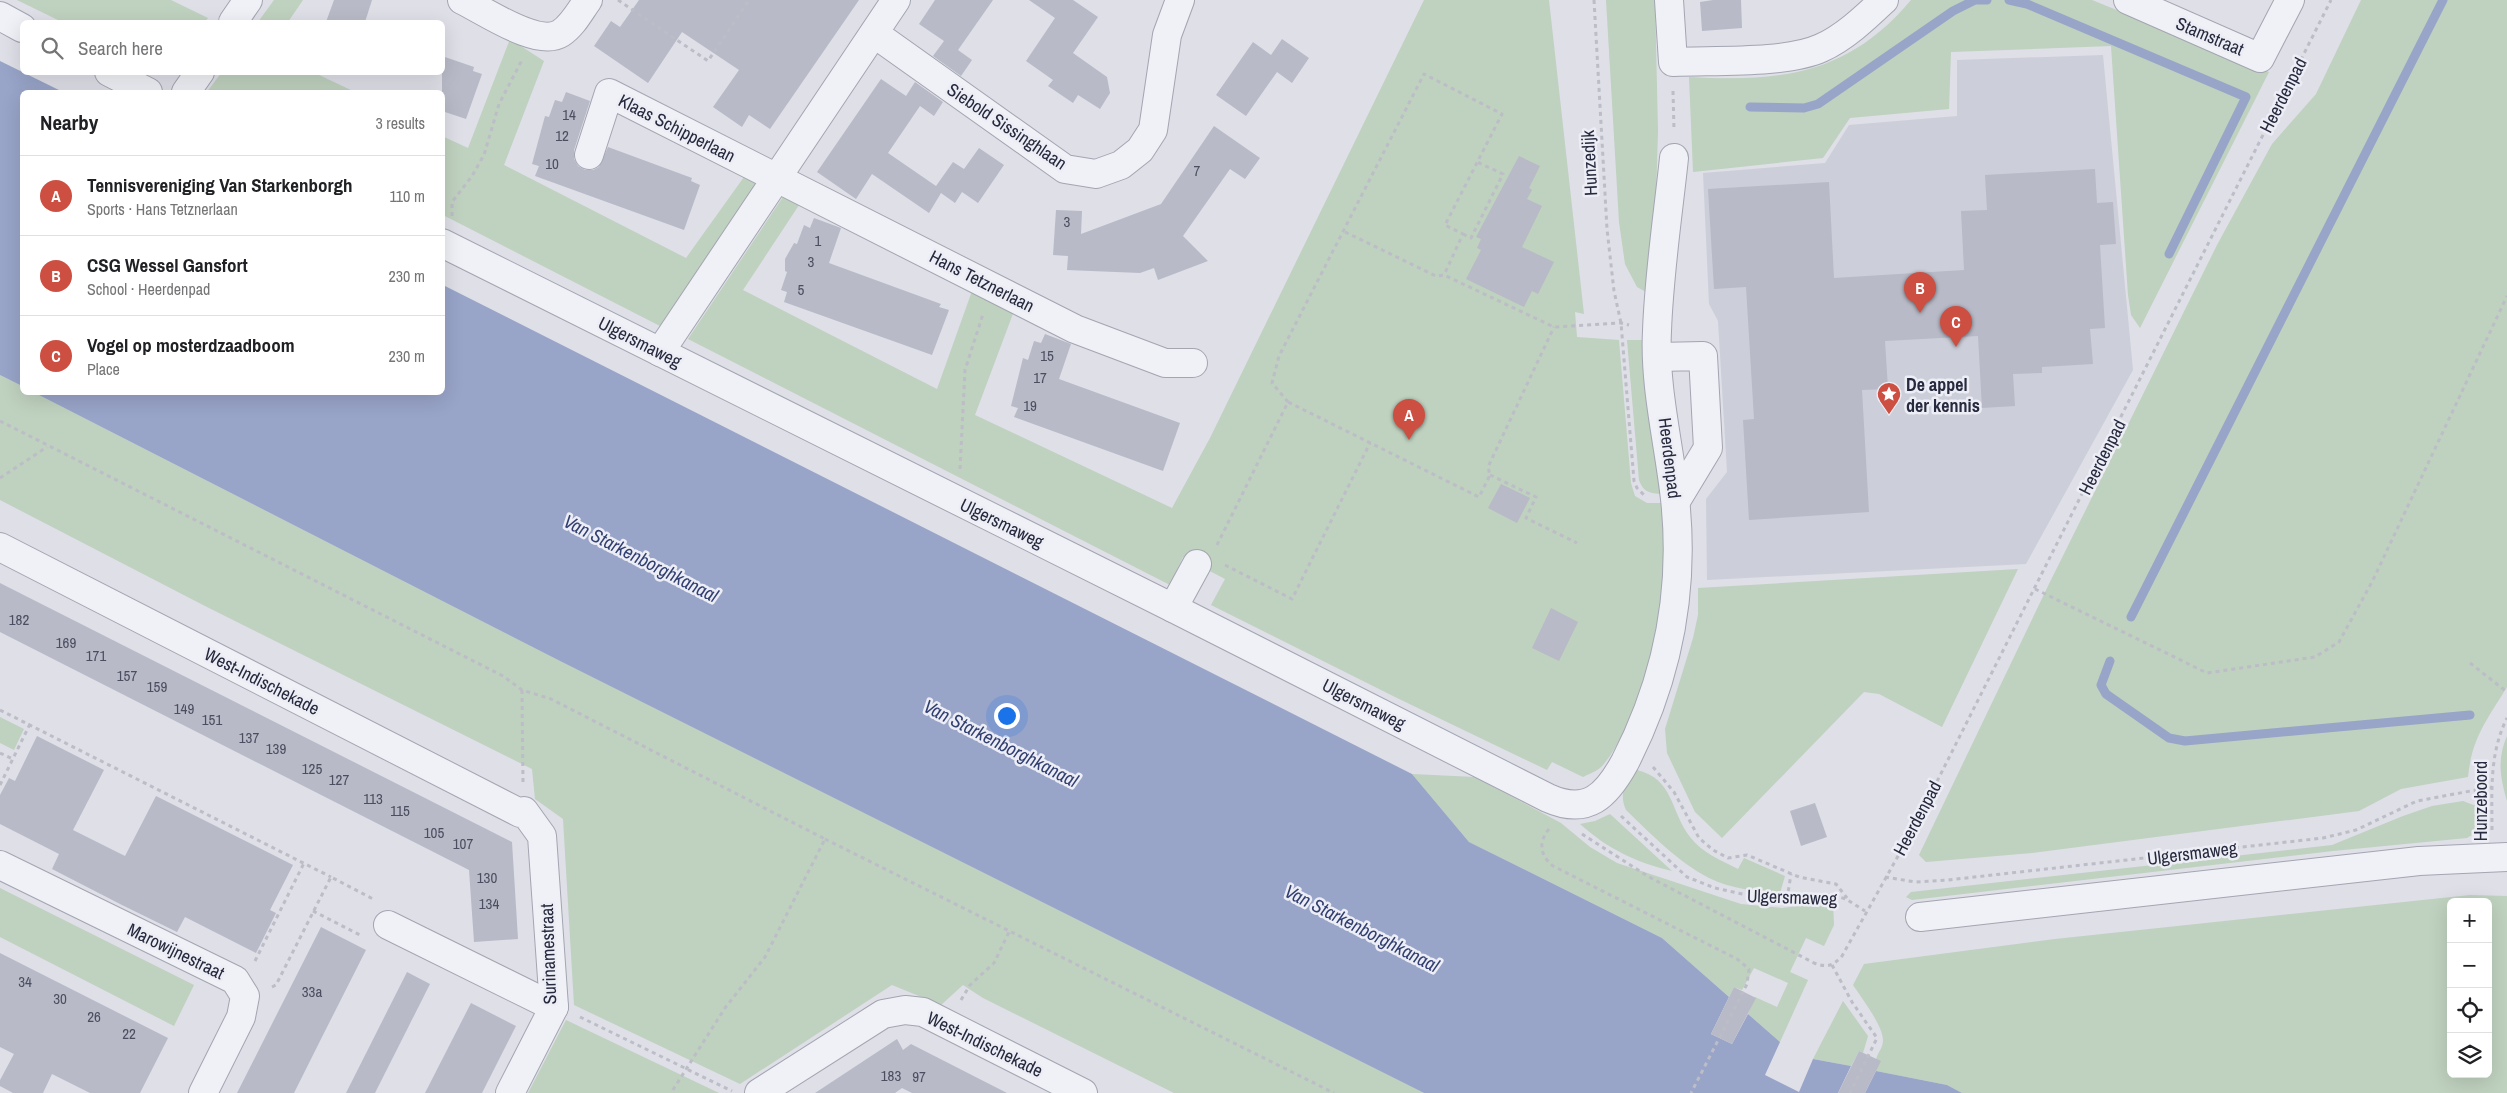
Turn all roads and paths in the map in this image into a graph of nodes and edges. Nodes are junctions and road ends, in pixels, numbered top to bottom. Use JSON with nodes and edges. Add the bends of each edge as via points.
{"nodes":[{"id":1,"x":248,"y":0,"type":"edge"},
{"id":2,"x":462,"y":0,"type":"edge"},
{"id":3,"x":588,"y":0,"type":"edge"},
{"id":4,"x":618,"y":0,"type":"edge"},
{"id":5,"x":749,"y":0,"type":"edge"},
{"id":6,"x":896,"y":0,"type":"edge"},
{"id":7,"x":1180,"y":0,"type":"edge"},
{"id":8,"x":1594,"y":0,"type":"edge"},
{"id":9,"x":1669,"y":0,"type":"edge"},
{"id":10,"x":1884,"y":0,"type":"edge"},
{"id":11,"x":2128,"y":0,"type":"edge"},
{"id":12,"x":2290,"y":0,"type":"edge"},
{"id":13,"x":2331,"y":0,"type":"edge"},
{"id":14,"x":0,"y":16,"type":"edge"},
{"id":15,"x":234,"y":20,"type":"edge"},
{"id":16,"x":20,"y":27,"type":"edge"},
{"id":17,"x":874,"y":34,"type":"junction"},
{"id":18,"x":530,"y":35,"type":"junction"},
{"id":19,"x":1673,"y":62,"type":"junction"},
{"id":20,"x":115,"y":75,"type":"edge"},
{"id":21,"x":198,"y":75,"type":"edge"},
{"id":22,"x":144,"y":90,"type":"edge"},
{"id":23,"x":187,"y":90,"type":"edge"},
{"id":24,"x":588,"y":155,"type":"dead end"},
{"id":25,"x":1674,"y":158,"type":"joint"},
{"id":26,"x":1477,"y":162,"type":"junction"},
{"id":27,"x":776,"y":179,"type":"junction"},
{"id":28,"x":1345,"y":232,"type":"junction"},
{"id":29,"x":1463,"y":234,"type":"junction"},
{"id":30,"x":446,"y":245,"type":"edge"},
{"id":31,"x":1444,"y":275,"type":"junction"},
{"id":32,"x":992,"y":285,"type":"junction"},
{"id":33,"x":2507,"y":296,"type":"edge"},
{"id":34,"x":1554,"y":327,"type":"junction"},
{"id":35,"x":660,"y":352,"type":"junction"},
{"id":36,"x":1658,"y":357,"type":"junction"},
{"id":37,"x":1193,"y":363,"type":"dead end"},
{"id":38,"x":1288,"y":402,"type":"junction"},
{"id":39,"x":0,"y":421,"type":"edge"},
{"id":40,"x":1370,"y":443,"type":"junction"},
{"id":41,"x":48,"y":446,"type":"junction"},
{"id":42,"x":1490,"y":475,"type":"junction"},
{"id":43,"x":0,"y":478,"type":"edge"},
{"id":44,"x":954,"y":499,"type":"junction"},
{"id":45,"x":1676,"y":500,"type":"junction"},
{"id":46,"x":1577,"y":543,"type":"dead end"},
{"id":47,"x":0,"y":547,"type":"edge"},
{"id":48,"x":1210,"y":558,"type":"junction"},
{"id":49,"x":2035,"y":589,"type":"junction"},
{"id":50,"x":1173,"y":608,"type":"junction"},
{"id":51,"x":2470,"y":663,"type":"dead end"},
{"id":52,"x":522,"y":690,"type":"junction"},
{"id":53,"x":2507,"y":692,"type":"edge"},
{"id":54,"x":0,"y":710,"type":"edge"},
{"id":55,"x":2507,"y":718,"type":"edge"},
{"id":56,"x":30,"y":724,"type":"junction"},
{"id":57,"x":1631,"y":750,"type":"junction"},
{"id":58,"x":0,"y":753,"type":"edge"},
{"id":59,"x":13,"y":759,"type":"junction"},
{"id":60,"x":0,"y":785,"type":"edge"},
{"id":61,"x":2492,"y":787,"type":"junction"},
{"id":62,"x":1605,"y":792,"type":"junction"},
{"id":63,"x":524,"y":812,"type":"junction"},
{"id":64,"x":1558,"y":815,"type":"junction"},
{"id":65,"x":1580,"y":832,"type":"dead end"},
{"id":66,"x":825,"y":839,"type":"junction"},
{"id":67,"x":2501,"y":857,"type":"edge"},
{"id":68,"x":304,"y":863,"type":"junction"},
{"id":69,"x":2,"y":865,"type":"edge"},
{"id":70,"x":1791,"y":874,"type":"junction"},
{"id":71,"x":331,"y":876,"type":"junction"},
{"id":72,"x":1885,"y":878,"type":"junction"},
{"id":73,"x":1787,"y":899,"type":"junction"},
{"id":74,"x":1851,"y":902,"type":"junction"},
{"id":75,"x":313,"y":911,"type":"junction"},
{"id":76,"x":1865,"y":911,"type":"junction"},
{"id":77,"x":1920,"y":917,"type":"dead end"},
{"id":78,"x":388,"y":925,"type":"junction"},
{"id":79,"x":1009,"y":932,"type":"junction"},
{"id":80,"x":1832,"y":964,"type":"junction"},
{"id":81,"x":245,"y":996,"type":"junction"},
{"id":82,"x":554,"y":1007,"type":"junction"},
{"id":83,"x":947,"y":1024,"type":"junction"},
{"id":84,"x":686,"y":1068,"type":"junction"},
{"id":85,"x":203,"y":1093,"type":"edge"},
{"id":86,"x":510,"y":1093,"type":"edge"},
{"id":87,"x":671,"y":1093,"type":"edge"},
{"id":88,"x":735,"y":1093,"type":"edge"},
{"id":89,"x":759,"y":1093,"type":"edge"},
{"id":90,"x":1083,"y":1093,"type":"edge"},
{"id":91,"x":1334,"y":1093,"type":"edge"},
{"id":92,"x":1692,"y":1093,"type":"edge"},
{"id":93,"x":1850,"y":1093,"type":"edge"}],
"edges":[{"from":1,"to":15,"type":"street"},
{"from":2,"to":18,"type":"street"},
{"from":3,"to":18,"type":"street","via":[[561,34],[548,38]]},
{"from":4,"to":5,"type":"path","via":[[708,60]]},
{"from":6,"to":17,"type":"street"},
{"from":7,"to":17,"type":"street","name":"Siebold Sissinghlaan","via":[[1167,35],[1153,130],[1140,150],[1121,165],[1096,174],[1065,169]]},
{"from":8,"to":34,"type":"path","name":"Hunzedijk","via":[[1607,229],[1621,323]]},
{"from":9,"to":19,"type":"street"},
{"from":10,"to":19,"type":"street","via":[[1821,48],[1791,57]]},
{"from":11,"to":12,"type":"street","name":"Stamstraat","via":[[2260,58]]},
{"from":13,"to":49,"type":"path","name":"Heerdenpad"},
{"from":14,"to":16,"type":"street"},
{"from":17,"to":27,"type":"street"},
{"from":18,"to":30,"type":"path","via":[[522,60],[499,104],[484,155],[452,202]]},
{"from":19,"to":25,"type":"path"},
{"from":20,"to":22,"type":"street"},
{"from":21,"to":23,"type":"street"},
{"from":24,"to":27,"type":"street","name":"Klaas Schipperlaan","via":[[609,93]]},
{"from":25,"to":36,"type":"street","name":"Heerdenpad","via":[[1656,331]]},
{"from":26,"to":28,"type":"path","via":[[1502,114],[1424,74]]},
{"from":26,"to":29,"type":"path","via":[[1445,225]]},
{"from":26,"to":29,"type":"path","via":[[1503,174],[1471,238]]},
{"from":27,"to":32,"type":"street","name":"Hans Tetznerlaan"},
{"from":27,"to":35,"type":"street"},
{"from":28,"to":31,"type":"path","via":[[1436,276]]},
{"from":28,"to":38,"type":"path","via":[[1279,356],[1272,383]]},
{"from":29,"to":31,"type":"path"},
{"from":30,"to":35,"type":"street","name":"Ulgersmaweg"},
{"from":31,"to":34,"type":"path"},
{"from":32,"to":37,"type":"street","name":"Hans Tetznerlaan","via":[[1084,332],[1165,363]]},
{"from":32,"to":44,"type":"path","via":[[964,370],[961,461]]},
{"from":33,"to":49,"type":"path","via":[[2372,580],[2339,642],[2315,657],[2207,673]]},
{"from":34,"to":42,"type":"path","via":[[1488,467]]},
{"from":35,"to":44,"type":"street","name":"Ulgersmaweg"},
{"from":36,"to":45,"type":"street","name":"Heerdenpad"},
{"from":36,"to":45,"type":"street","via":[[1702,356],[1708,448]]},
{"from":38,"to":40,"type":"path"},
{"from":38,"to":48,"type":"path"},
{"from":39,"to":41,"type":"path"},
{"from":40,"to":42,"type":"path","via":[[1479,497]]},
{"from":40,"to":48,"type":"path","via":[[1292,599]]},
{"from":41,"to":43,"type":"path"},
{"from":41,"to":52,"type":"path","via":[[504,676]]},
{"from":42,"to":46,"type":"path","via":[[1536,497],[1526,518]]},
{"from":44,"to":50,"type":"street","name":"Ulgersmaweg"},
{"from":45,"to":57,"type":"street","name":"Heerdenpad","via":[[1677,588],[1672,626],[1646,718]]},
{"from":47,"to":63,"type":"street","name":"West-Indischekade","via":[[520,814]]},
{"from":48,"to":50,"type":"street"},
{"from":49,"to":72,"type":"path","name":"Heerdenpad"},
{"from":50,"to":64,"type":"street","name":"Ulgersmaweg"},
{"from":51,"to":53,"type":"path"},
{"from":52,"to":63,"type":"path"},
{"from":52,"to":66,"type":"path","via":[[551,699]]},
{"from":54,"to":56,"type":"path"},
{"from":55,"to":61,"type":"path","name":"Hunzeboord","via":[[2495,748]]},
{"from":56,"to":59,"type":"path"},
{"from":56,"to":68,"type":"path"},
{"from":57,"to":62,"type":"street","name":"Heerdenpad"},
{"from":57,"to":70,"type":"path","via":[[1667,782],[1699,838],[1728,858],[1746,855]]},
{"from":58,"to":59,"type":"path"},
{"from":59,"to":60,"type":"path"},
{"from":61,"to":67,"type":"path","name":"Hunzeboord"},
{"from":61,"to":72,"type":"path","name":"Ulgersmaweg","via":[[2416,801],[2356,830],[2323,838],[1948,880],[1915,882]]},
{"from":62,"to":64,"type":"street","name":"Heerdenpad"},
{"from":62,"to":73,"type":"path","name":"Ulgersmaweg","via":[[1627,822],[1687,876],[1744,896]]},
{"from":63,"to":82,"type":"street","name":"Surinamestraat","via":[[542,836]]},
{"from":64,"to":92,"type":"path","via":[[1542,842],[1542,851],[1549,863],[1747,966],[1750,973],[1747,984]]},
{"from":65,"to":80,"type":"path","via":[[1649,878],[1823,966]]},
{"from":66,"to":79,"type":"path"},
{"from":66,"to":84,"type":"path","via":[[765,957]]},
{"from":67,"to":77,"type":"street","name":"Ulgersmaweg","via":[[2419,861]]},
{"from":68,"to":71,"type":"path"},
{"from":68,"to":81,"type":"path","via":[[248,976]]},
{"from":69,"to":81,"type":"street","name":"Marowijnestraat","via":[[235,980]]},
{"from":70,"to":73,"type":"path"},
{"from":70,"to":74,"type":"path","via":[[1836,884]]},
{"from":71,"to":75,"type":"path"},
{"from":71,"to":78,"type":"path","via":[[386,906]]},
{"from":72,"to":76,"type":"path","name":"Heerdenpad"},
{"from":73,"to":74,"type":"path","name":"Ulgersmaweg","via":[[1833,895]]},
{"from":74,"to":76,"type":"path","name":"Ulgersmaweg"},
{"from":75,"to":78,"type":"path","via":[[369,939]]},
{"from":75,"to":81,"type":"path","via":[[276,985]]},
{"from":76,"to":80,"type":"path","name":"Heerdenpad","via":[[1842,956]]},
{"from":78,"to":82,"type":"street"},
{"from":79,"to":83,"type":"path","via":[[994,963],[970,985]]},
{"from":79,"to":91,"type":"path"},
{"from":80,"to":93,"type":"path","via":[[1852,1002],[1877,1038]]},
{"from":81,"to":85,"type":"street","via":[[241,1017]]},
{"from":82,"to":84,"type":"path"},
{"from":82,"to":86,"type":"street","name":"Surinamestraat"},
{"from":83,"to":89,"type":"street","name":"West-Indischekade","via":[[923,1012],[905,1010],[883,1014]]},
{"from":83,"to":90,"type":"street","name":"West-Indischekade"},
{"from":84,"to":87,"type":"path"},
{"from":84,"to":88,"type":"path"}]}
